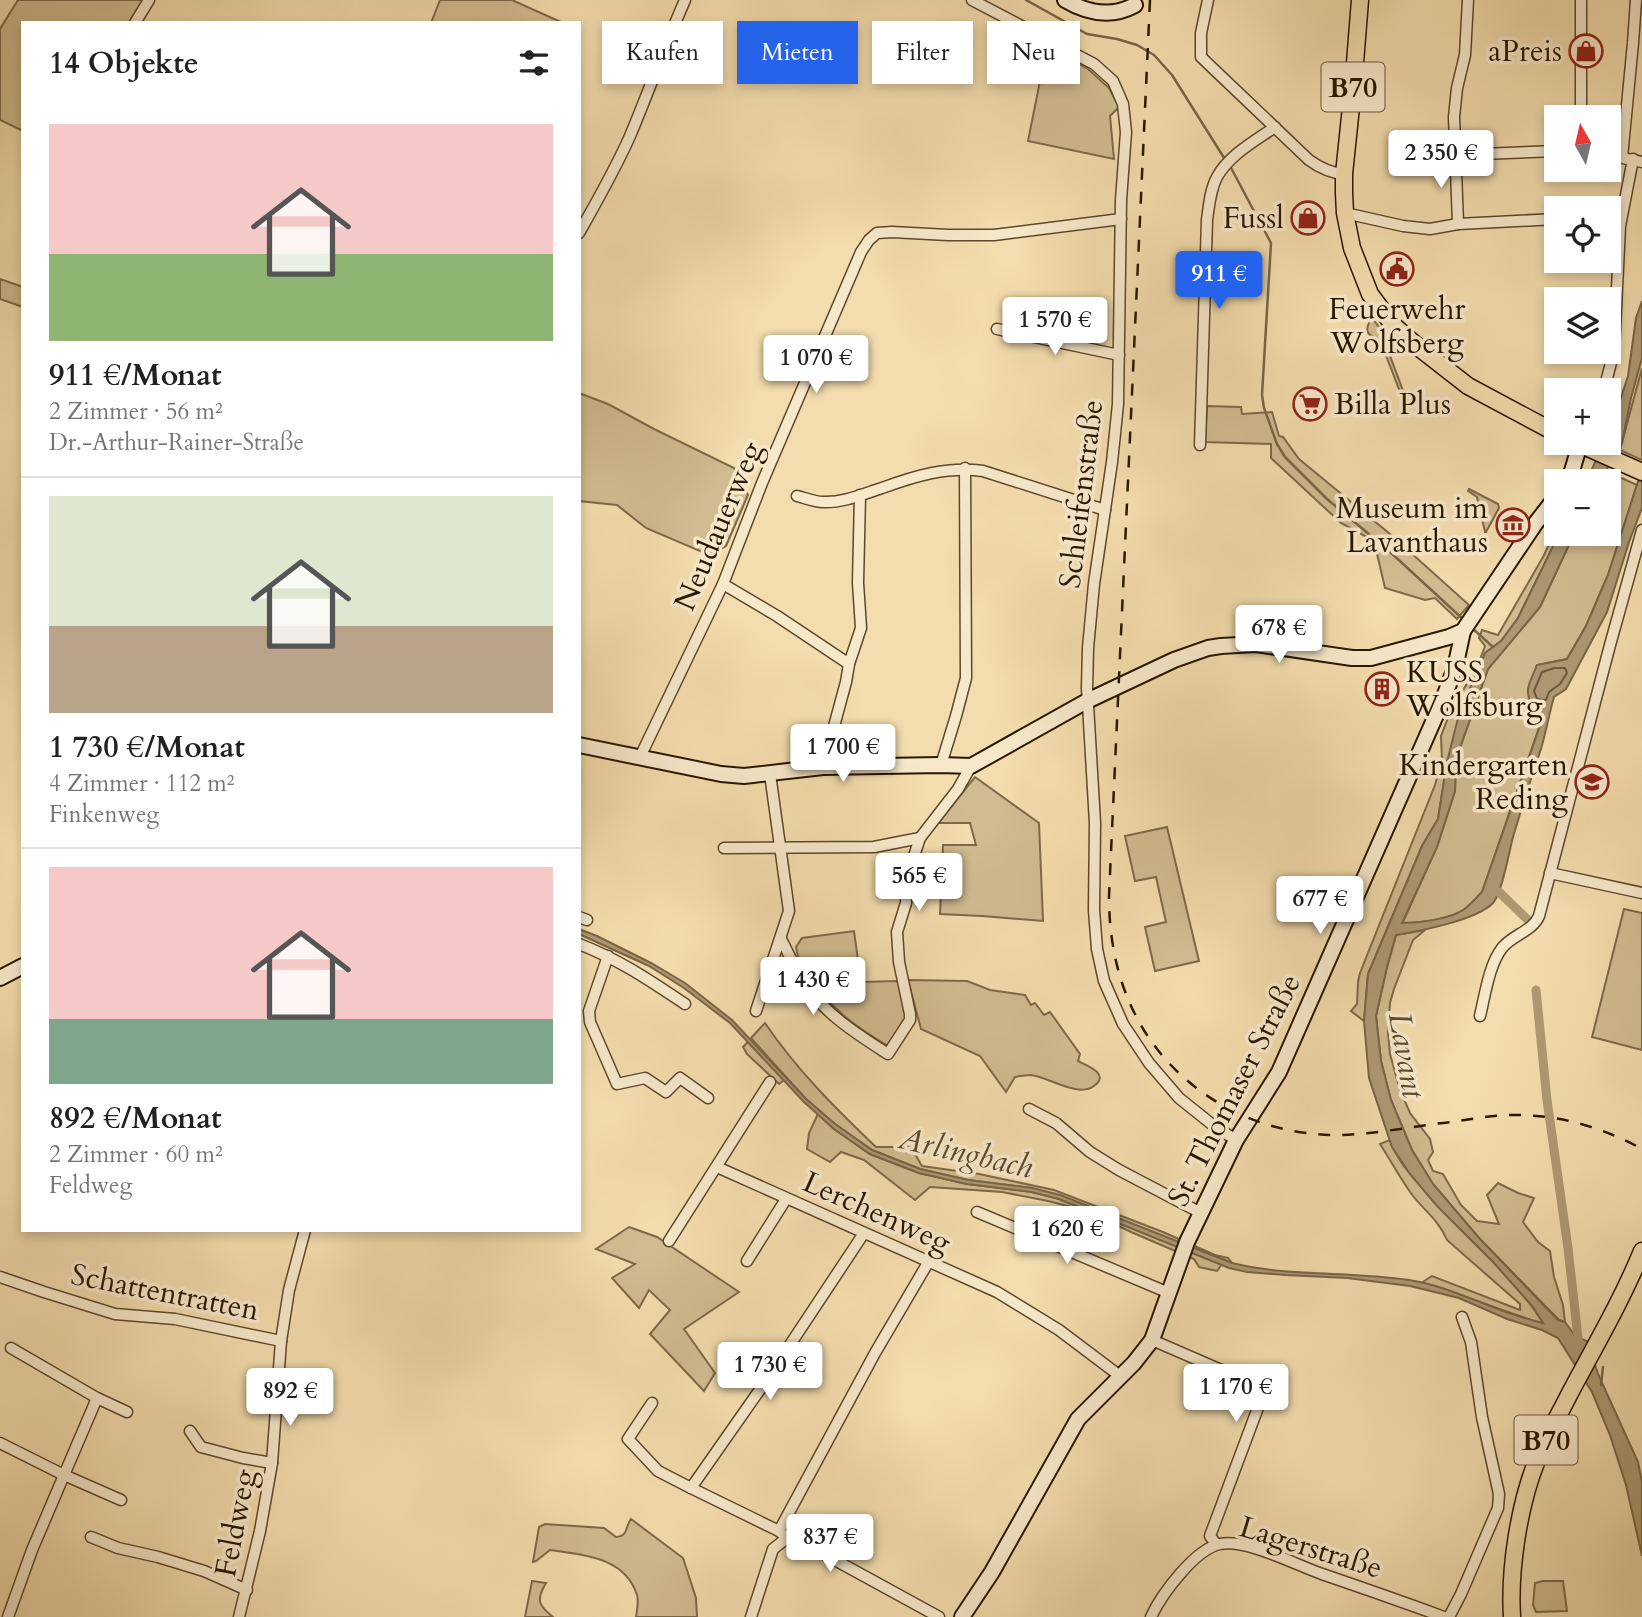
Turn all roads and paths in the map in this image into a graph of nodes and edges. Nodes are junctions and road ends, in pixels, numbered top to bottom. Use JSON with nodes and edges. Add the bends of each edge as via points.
{"nodes":[{"id":1,"x":149,"y":0,"type":"edge"},
{"id":2,"x":685,"y":0,"type":"edge"},
{"id":3,"x":972,"y":0,"type":"edge"},
{"id":4,"x":1065,"y":0,"type":"edge"},
{"id":5,"x":1208,"y":0,"type":"edge"},
{"id":6,"x":1360,"y":0,"type":"edge"},
{"id":7,"x":1468,"y":0,"type":"edge"},
{"id":8,"x":1581,"y":0,"type":"edge"},
{"id":9,"x":1636,"y":0,"type":"edge"},
{"id":10,"x":1135,"y":5,"type":"dead end"},
{"id":11,"x":136,"y":21,"type":"edge"},
{"id":12,"x":1581,"y":105,"type":"edge"},
{"id":13,"x":1275,"y":127,"type":"junction"},
{"id":14,"x":1544,"y":151,"type":"edge"},
{"id":15,"x":1455,"y":155,"type":"junction"},
{"id":16,"x":1622,"y":157,"type":"joint"},
{"id":17,"x":1638,"y":161,"type":"edge"},
{"id":18,"x":1344,"y":174,"type":"junction"},
{"id":19,"x":1345,"y":213,"type":"junction"},
{"id":20,"x":1121,"y":219,"type":"junction"},
{"id":21,"x":1544,"y":220,"type":"edge"},
{"id":22,"x":1621,"y":222,"type":"edge"},
{"id":23,"x":1458,"y":225,"type":"junction"},
{"id":24,"x":581,"y":230,"type":"edge"},
{"id":25,"x":1618,"y":273,"type":"edge"},
{"id":26,"x":997,"y":329,"type":"dead end"},
{"id":27,"x":1119,"y":355,"type":"junction"},
{"id":28,"x":1607,"y":378,"type":"edge"},
{"id":29,"x":1544,"y":427,"type":"edge"},
{"id":30,"x":1200,"y":445,"type":"dead end"},
{"id":31,"x":1604,"y":455,"type":"edge"},
{"id":32,"x":965,"y":468,"type":"junction"},
{"id":33,"x":1642,"y":472,"type":"edge"},
{"id":34,"x":860,"y":495,"type":"junction"},
{"id":35,"x":797,"y":496,"type":"dead end"},
{"id":36,"x":1105,"y":510,"type":"junction"},
{"id":37,"x":1544,"y":512,"type":"edge"},
{"id":38,"x":1642,"y":530,"type":"edge"},
{"id":39,"x":723,"y":584,"type":"junction"},
{"id":40,"x":1463,"y":631,"type":"junction"},
{"id":41,"x":849,"y":664,"type":"junction"},
{"id":42,"x":1087,"y":701,"type":"junction"},
{"id":43,"x":581,"y":746,"type":"edge"},
{"id":44,"x":640,"y":757,"type":"junction"},
{"id":45,"x":941,"y":765,"type":"junction"},
{"id":46,"x":971,"y":766,"type":"junction"},
{"id":47,"x":823,"y":767,"type":"junction"},
{"id":48,"x":770,"y":774,"type":"junction"},
{"id":49,"x":920,"y":838,"type":"junction"},
{"id":50,"x":724,"y":848,"type":"dead end"},
{"id":51,"x":780,"y":848,"type":"junction"},
{"id":52,"x":1550,"y":873,"type":"junction"},
{"id":53,"x":1642,"y":893,"type":"edge"},
{"id":54,"x":781,"y":939,"type":"junction"},
{"id":55,"x":581,"y":945,"type":"edge"},
{"id":56,"x":608,"y":956,"type":"junction"},
{"id":57,"x":21,"y":967,"type":"edge"},
{"id":58,"x":0,"y":978,"type":"edge"},
{"id":59,"x":685,"y":1004,"type":"dead end"},
{"id":60,"x":756,"y":1010,"type":"dead end"},
{"id":61,"x":1480,"y":1016,"type":"dead end"},
{"id":62,"x":770,"y":1082,"type":"dead end"},
{"id":63,"x":708,"y":1098,"type":"dead end"},
{"id":64,"x":1029,"y":1110,"type":"dead end"},
{"id":65,"x":1236,"y":1140,"type":"junction"},
{"id":66,"x":717,"y":1167,"type":"junction"},
{"id":67,"x":786,"y":1199,"type":"junction"},
{"id":68,"x":977,"y":1212,"type":"dead end"},
{"id":69,"x":1201,"y":1213,"type":"junction"},
{"id":70,"x":304,"y":1232,"type":"edge"},
{"id":71,"x":864,"y":1233,"type":"junction"},
{"id":72,"x":669,"y":1241,"type":"dead end"},
{"id":73,"x":1642,"y":1251,"type":"edge"},
{"id":74,"x":747,"y":1261,"type":"dead end"},
{"id":75,"x":929,"y":1262,"type":"junction"},
{"id":76,"x":0,"y":1277,"type":"edge"},
{"id":77,"x":1169,"y":1293,"type":"junction"},
{"id":78,"x":1462,"y":1317,"type":"dead end"},
{"id":79,"x":1152,"y":1340,"type":"junction"},
{"id":80,"x":281,"y":1341,"type":"junction"},
{"id":81,"x":11,"y":1348,"type":"dead end"},
{"id":82,"x":1120,"y":1376,"type":"junction"},
{"id":83,"x":97,"y":1398,"type":"junction"},
{"id":84,"x":652,"y":1403,"type":"dead end"},
{"id":85,"x":127,"y":1412,"type":"dead end"},
{"id":86,"x":190,"y":1431,"type":"dead end"},
{"id":87,"x":0,"y":1443,"type":"edge"},
{"id":88,"x":272,"y":1464,"type":"junction"},
{"id":89,"x":64,"y":1475,"type":"junction"},
{"id":90,"x":691,"y":1488,"type":"junction"},
{"id":91,"x":121,"y":1500,"type":"dead end"},
{"id":92,"x":783,"y":1535,"type":"junction"},
{"id":93,"x":91,"y":1538,"type":"dead end"},
{"id":94,"x":1216,"y":1544,"type":"junction"},
{"id":95,"x":247,"y":1590,"type":"junction"},
{"id":96,"x":8,"y":1617,"type":"edge"},
{"id":97,"x":239,"y":1617,"type":"edge"},
{"id":98,"x":751,"y":1617,"type":"edge"},
{"id":99,"x":939,"y":1617,"type":"edge"},
{"id":100,"x":962,"y":1617,"type":"edge"},
{"id":101,"x":1151,"y":1617,"type":"edge"},
{"id":102,"x":1446,"y":1617,"type":"edge"},
{"id":103,"x":1512,"y":1617,"type":"edge"}],
"edges":[{"from":1,"to":11,"type":"street"},
{"from":2,"to":24,"type":"street","via":[[629,137]]},
{"from":3,"to":20,"type":"street","name":"Schleifenstraße","via":[[1087,60],[1113,81],[1126,116]]},
{"from":4,"to":10,"type":"main road","via":[[1104,13]]},
{"from":5,"to":13,"type":"street","via":[[1201,58]]},
{"from":6,"to":18,"type":"main road","number":"B70"},
{"from":7,"to":15,"type":"street","via":[[1465,55],[1454,117]]},
{"from":8,"to":12,"type":"street"},
{"from":9,"to":16,"type":"street"},
{"from":13,"to":18,"type":"street","via":[[1319,167]]},
{"from":13,"to":30,"type":"street","via":[[1235,156],[1222,170],[1211,194]]},
{"from":14,"to":15,"type":"street"},
{"from":15,"to":23,"type":"street"},
{"from":16,"to":17,"type":"street"},
{"from":17,"to":22,"type":"street"},
{"from":18,"to":19,"type":"main road","number":"B70"},
{"from":19,"to":23,"type":"street","via":[[1430,229]]},
{"from":19,"to":29,"type":"main road","number":"B70","via":[[1363,278],[1393,325],[1468,386]]},
{"from":20,"to":27,"type":"street","name":"Schleifenstraße"},
{"from":20,"to":39,"type":"street","name":"Neudauerweg","via":[[994,235],[877,233],[869,240]]},
{"from":21,"to":23,"type":"street"},
{"from":25,"to":28,"type":"street","via":[[1614,351]]},
{"from":26,"to":27,"type":"street"},
{"from":27,"to":36,"type":"street","name":"Schleifenstraße"},
{"from":31,"to":33,"type":"main road"},
{"from":32,"to":34,"type":"street","via":[[909,478]]},
{"from":32,"to":36,"type":"street"},
{"from":32,"to":45,"type":"street","via":[[966,678]]},
{"from":34,"to":35,"type":"street","via":[[822,502]]},
{"from":34,"to":41,"type":"street","via":[[861,628]]},
{"from":36,"to":42,"type":"street","name":"Schleifenstraße","via":[[1090,624]]},
{"from":37,"to":40,"type":"main road"},
{"from":38,"to":52,"type":"street"},
{"from":39,"to":41,"type":"street"},
{"from":39,"to":44,"type":"street","name":"Neudauerweg"},
{"from":40,"to":42,"type":"main road","via":[[1371,658],[1256,644],[1208,648]]},
{"from":40,"to":65,"type":"main road","name":"St. Thomaser Straße","via":[[1444,697],[1279,1072]]},
{"from":41,"to":47,"type":"street"},
{"from":42,"to":46,"type":"main road"},
{"from":42,"to":65,"type":"street","name":"Schleifenstraße","via":[[1095,823],[1094,910],[1104,981],[1123,1024],[1149,1063],[1179,1098]]},
{"from":43,"to":44,"type":"main road"},
{"from":44,"to":48,"type":"main road","via":[[721,774]]},
{"from":45,"to":46,"type":"main road"},
{"from":45,"to":47,"type":"main road"},
{"from":46,"to":49,"type":"street"},
{"from":47,"to":48,"type":"main road"},
{"from":48,"to":51,"type":"street"},
{"from":49,"to":51,"type":"street","via":[[874,847]]},
{"from":49,"to":54,"type":"street","via":[[906,880],[906,903],[897,932],[898,962],[910,1014],[888,1054],[849,1030],[818,999]]},
{"from":50,"to":51,"type":"street"},
{"from":51,"to":54,"type":"street","via":[[789,911]]},
{"from":52,"to":53,"type":"street"},
{"from":52,"to":61,"type":"street","via":[[1537,921],[1510,940],[1494,962]]},
{"from":54,"to":60,"type":"street"},
{"from":55,"to":56,"type":"street"},
{"from":56,"to":59,"type":"street"},
{"from":56,"to":63,"type":"street","via":[[589,1011],[617,1084],[645,1078],[666,1092],[680,1078]]},
{"from":57,"to":58,"type":"main road"},
{"from":62,"to":66,"type":"street"},
{"from":64,"to":69,"type":"street","via":[[1056,1123],[1119,1170]]},
{"from":65,"to":69,"type":"main road","name":"St. Thomaser Straße"},
{"from":66,"to":67,"type":"street","name":"Lerchenweg"},
{"from":66,"to":72,"type":"street"},
{"from":67,"to":71,"type":"street","name":"Lerchenweg"},
{"from":67,"to":74,"type":"street"},
{"from":68,"to":77,"type":"street"},
{"from":69,"to":77,"type":"main road","name":"St. Thomaser Straße"},
{"from":70,"to":80,"type":"street","name":"Feldweg"},
{"from":71,"to":75,"type":"street","name":"Lerchenweg"},
{"from":71,"to":90,"type":"street"},
{"from":73,"to":103,"type":"main road","number":"B70","via":[[1541,1451],[1526,1496],[1512,1570]]},
{"from":75,"to":82,"type":"street","name":"Lerchenweg","via":[[1021,1306]]},
{"from":75,"to":92,"type":"street","via":[[875,1353]]},
{"from":76,"to":80,"type":"street","name":"Schattentratten","via":[[115,1314],[175,1320]]},
{"from":77,"to":79,"type":"main road","name":"St. Thomaser Straße"},
{"from":78,"to":102,"type":"street","via":[[1471,1342],[1499,1494],[1498,1508],[1461,1594]]},
{"from":79,"to":82,"type":"main road","name":"St. Thomaser Straße"},
{"from":79,"to":94,"type":"street","via":[[1265,1389],[1210,1536]]},
{"from":80,"to":88,"type":"street","name":"Feldweg"},
{"from":81,"to":83,"type":"street"},
{"from":82,"to":100,"type":"main road","name":"St. Thomaser Straße","via":[[1078,1419],[1015,1534]]},
{"from":83,"to":85,"type":"street"},
{"from":83,"to":89,"type":"street"},
{"from":84,"to":90,"type":"street","via":[[628,1439],[658,1471]]},
{"from":86,"to":88,"type":"street","via":[[201,1447]]},
{"from":87,"to":89,"type":"street"},
{"from":88,"to":95,"type":"street","name":"Feldweg"},
{"from":89,"to":91,"type":"street"},
{"from":89,"to":96,"type":"street"},
{"from":90,"to":92,"type":"street"},
{"from":92,"to":98,"type":"street","via":[[773,1549]]},
{"from":92,"to":99,"type":"street"},
{"from":93,"to":95,"type":"street","via":[[204,1571]]},
{"from":94,"to":101,"type":"street","name":"Lagerstraße","via":[[1179,1575]]},
{"from":94,"to":102,"type":"street","name":"Lagerstraße","via":[[1240,1544]]},
{"from":95,"to":97,"type":"street","name":"Feldweg"}]}
